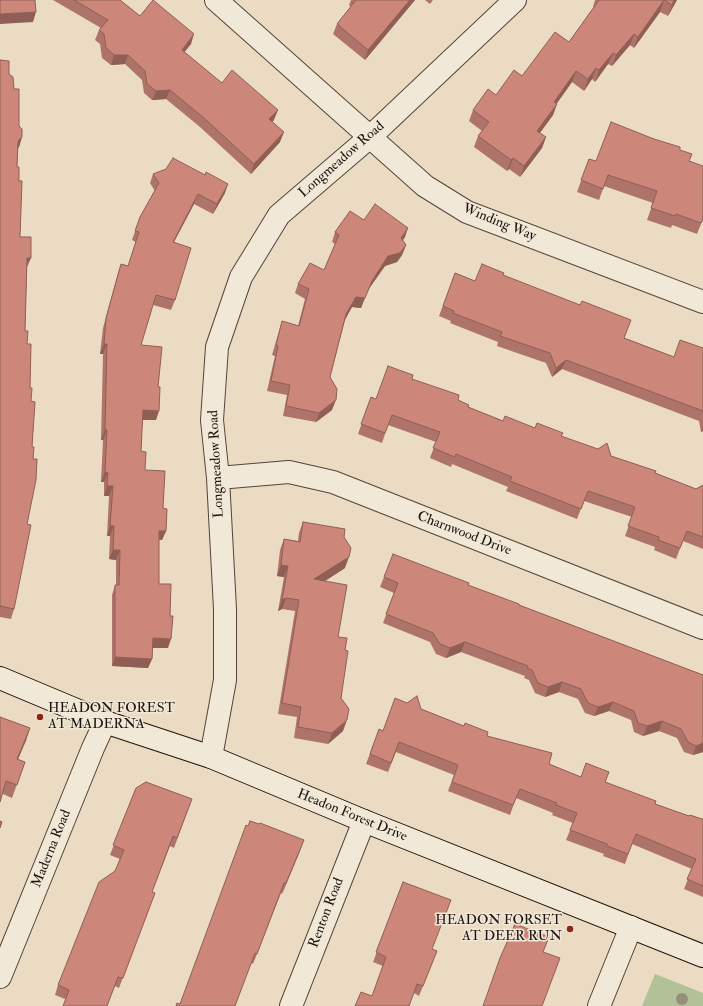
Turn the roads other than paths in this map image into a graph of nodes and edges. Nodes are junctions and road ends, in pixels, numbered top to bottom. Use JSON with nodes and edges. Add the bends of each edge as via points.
{"nodes":[{"id":1,"x":216,"y":0,"type":"edge"},
{"id":2,"x":514,"y":0,"type":"edge"},
{"id":3,"x":370,"y":137,"type":"junction"},
{"id":4,"x":703,"y":302,"type":"edge"},
{"id":5,"x":218,"y":478,"type":"junction"},
{"id":6,"x":703,"y":628,"type":"edge"},
{"id":7,"x":0,"y":678,"type":"edge"},
{"id":8,"x":105,"y":722,"type":"junction"},
{"id":9,"x":211,"y":757,"type":"junction"},
{"id":10,"x":364,"y":821,"type":"junction"},
{"id":11,"x":630,"y":927,"type":"junction"},
{"id":12,"x":703,"y":956,"type":"edge"},
{"id":13,"x":0,"y":977,"type":"edge"},
{"id":14,"x":291,"y":1006,"type":"edge"},
{"id":15,"x":599,"y":1006,"type":"edge"}],
"edges":[{"from":1,"to":3,"type":"street","name":"Winding Way"},
{"from":2,"to":3,"type":"street","name":"Longmeadow Road"},
{"from":3,"to":4,"type":"street","name":"Winding Way","via":[[425,186],[467,212]]},
{"from":3,"to":5,"type":"street","name":"Longmeadow Road","via":[[279,215],[241,277],[217,347],[212,420]]},
{"from":5,"to":6,"type":"street","name":"Charnwood Drive","via":[[289,472],[333,482]]},
{"from":5,"to":9,"type":"street","name":"Longmeadow Road","via":[[225,609],[225,680]]},
{"from":7,"to":8,"type":"street","name":"Headon Forest Drive"},
{"from":8,"to":9,"type":"street","name":"Headon Forest Drive"},
{"from":8,"to":13,"type":"street","name":"Maderna Road"},
{"from":9,"to":10,"type":"street","name":"Headon Forest Drive"},
{"from":10,"to":11,"type":"street","name":"Headon Forest Drive"},
{"from":10,"to":14,"type":"street","name":"Renton Road"},
{"from":11,"to":12,"type":"street","name":"Headon Forest Drive"},
{"from":11,"to":15,"type":"street"}]}
